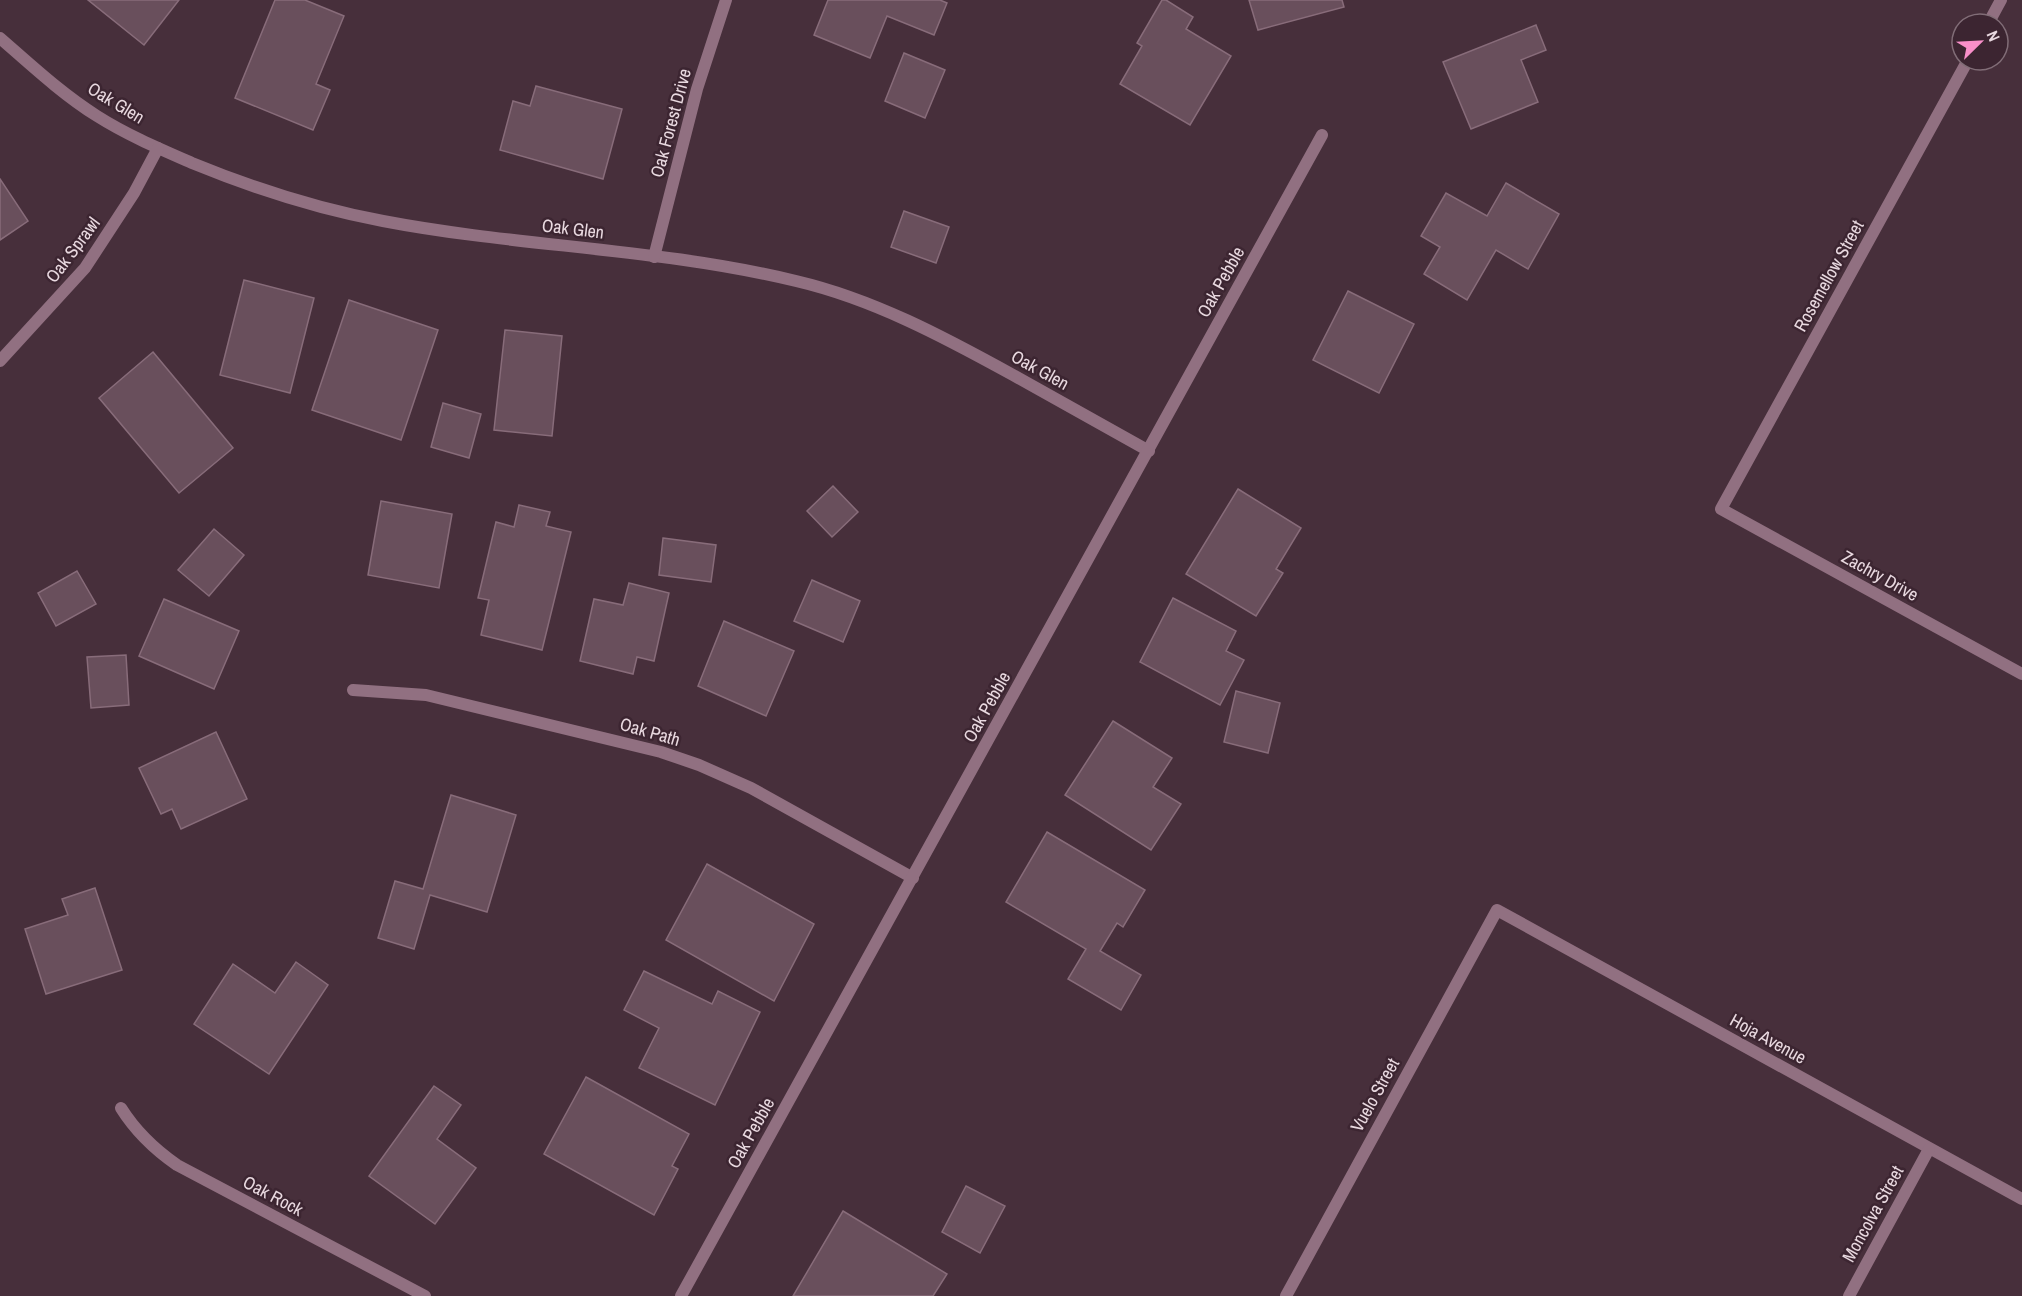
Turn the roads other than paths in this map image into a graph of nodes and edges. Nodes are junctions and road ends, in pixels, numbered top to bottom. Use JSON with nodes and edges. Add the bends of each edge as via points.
{"nodes":[{"id":1,"x":726,"y":0,"type":"edge"},
{"id":2,"x":0,"y":38,"type":"edge"},
{"id":3,"x":1961,"y":72,"type":"edge"},
{"id":4,"x":1322,"y":135,"type":"dead end"},
{"id":5,"x":158,"y":148,"type":"junction"},
{"id":6,"x":654,"y":257,"type":"junction"},
{"id":7,"x":0,"y":361,"type":"edge"},
{"id":8,"x":1149,"y":450,"type":"junction"},
{"id":9,"x":1721,"y":509,"type":"joint"},
{"id":10,"x":2022,"y":674,"type":"edge"},
{"id":11,"x":354,"y":690,"type":"dead end"},
{"id":12,"x":913,"y":878,"type":"junction"},
{"id":13,"x":1497,"y":910,"type":"joint"},
{"id":14,"x":121,"y":1108,"type":"dead end"},
{"id":15,"x":1929,"y":1149,"type":"junction"},
{"id":16,"x":2022,"y":1199,"type":"edge"},
{"id":17,"x":425,"y":1296,"type":"edge"},
{"id":18,"x":681,"y":1296,"type":"edge"},
{"id":19,"x":1286,"y":1296,"type":"edge"},
{"id":20,"x":1849,"y":1296,"type":"edge"}],
"edges":[{"from":1,"to":6,"type":"street","name":"Oak Forest Drive","via":[[697,89]]},
{"from":2,"to":5,"type":"street","name":"Oak Glen","via":[[98,117]]},
{"from":3,"to":9,"type":"street","name":"Rosemellow Street"},
{"from":4,"to":8,"type":"street","name":"Oak Pebble"},
{"from":5,"to":6,"type":"street","name":"Oak Glen","via":[[264,189],[381,221]]},
{"from":5,"to":7,"type":"street","name":"Oak Sprawl","via":[[85,268]]},
{"from":6,"to":8,"type":"street","name":"Oak Glen","via":[[796,280],[851,297],[924,328]]},
{"from":8,"to":12,"type":"street","name":"Oak Pebble"},
{"from":9,"to":10,"type":"street","name":"Zachry Drive"},
{"from":11,"to":12,"type":"street","name":"Oak Path","via":[[426,695],[690,762],[751,788]]},
{"from":12,"to":18,"type":"street","name":"Oak Pebble"},
{"from":13,"to":15,"type":"street","name":"Hoja Avenue"},
{"from":13,"to":19,"type":"street","name":"Vuelo Street"},
{"from":14,"to":17,"type":"street","name":"Oak Rock","via":[[153,1148],[177,1165]]},
{"from":15,"to":16,"type":"street","name":"Hoja Avenue"},
{"from":15,"to":20,"type":"street","name":"Moncolva Street"}]}
